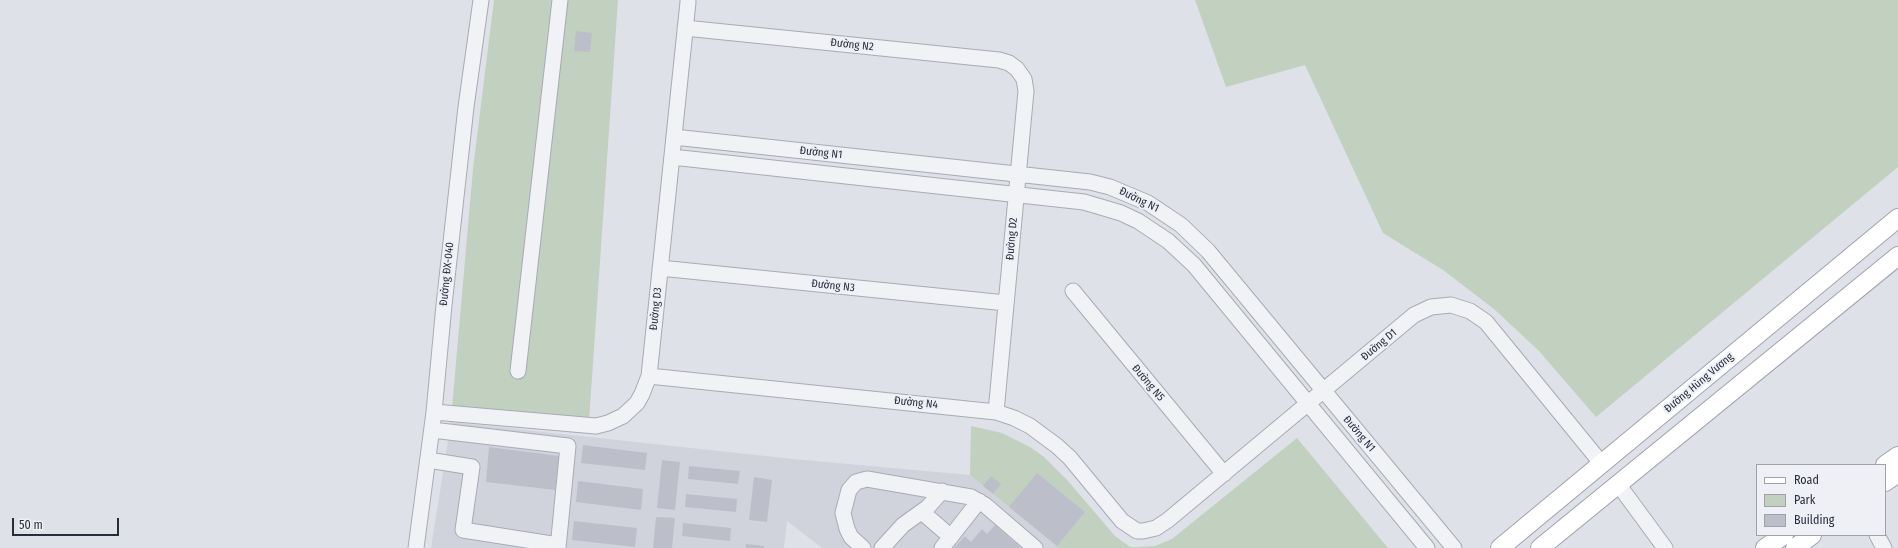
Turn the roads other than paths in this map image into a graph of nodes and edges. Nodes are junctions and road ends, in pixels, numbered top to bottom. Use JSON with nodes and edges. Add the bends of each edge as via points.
{"nodes":[{"id":1,"x":481,"y":0,"type":"edge"},
{"id":2,"x":560,"y":0,"type":"edge"},
{"id":3,"x":688,"y":2,"type":"dead end"},
{"id":4,"x":685,"y":28,"type":"junction"},
{"id":5,"x":1017,"y":69,"type":"joint"},
{"id":6,"x":674,"y":137,"type":"junction"},
{"id":7,"x":672,"y":157,"type":"junction"},
{"id":8,"x":1018,"y":174,"type":"junction"},
{"id":9,"x":1016,"y":195,"type":"junction"},
{"id":10,"x":1898,"y":218,"type":"edge"},
{"id":11,"x":1898,"y":256,"type":"edge"},
{"id":12,"x":660,"y":268,"type":"junction"},
{"id":13,"x":1073,"y":291,"type":"dead end"},
{"id":14,"x":1006,"y":303,"type":"junction"},
{"id":15,"x":518,"y":372,"type":"dead end"},
{"id":16,"x":649,"y":376,"type":"junction"},
{"id":17,"x":1323,"y":391,"type":"junction"},
{"id":18,"x":1308,"y":404,"type":"junction"},
{"id":19,"x":434,"y":412,"type":"junction"},
{"id":20,"x":996,"y":412,"type":"junction"},
{"id":21,"x":432,"y":430,"type":"junction"},
{"id":22,"x":1898,"y":456,"type":"edge"},
{"id":23,"x":428,"y":460,"type":"junction"},
{"id":24,"x":1602,"y":464,"type":"junction"},
{"id":25,"x":1886,"y":464,"type":"edge"},
{"id":26,"x":1898,"y":473,"type":"edge"},
{"id":27,"x":1224,"y":474,"type":"junction"},
{"id":28,"x":1886,"y":481,"type":"edge"},
{"id":29,"x":1618,"y":484,"type":"junction"},
{"id":30,"x":942,"y":491,"type":"junction"},
{"id":31,"x":980,"y":501,"type":"junction"},
{"id":32,"x":922,"y":512,"type":"junction"},
{"id":33,"x":1137,"y":530,"type":"joint"},
{"id":34,"x":1783,"y":536,"type":"edge"},
{"id":35,"x":1811,"y":536,"type":"edge"},
{"id":36,"x":1878,"y":536,"type":"edge"},
{"id":37,"x":947,"y":542,"type":"edge"},
{"id":38,"x":558,"y":546,"type":"edge"},
{"id":39,"x":416,"y":548,"type":"edge"},
{"id":40,"x":863,"y":548,"type":"edge"},
{"id":41,"x":882,"y":548,"type":"edge"},
{"id":42,"x":1035,"y":548,"type":"edge"},
{"id":43,"x":1427,"y":548,"type":"edge"},
{"id":44,"x":1454,"y":548,"type":"edge"},
{"id":45,"x":1500,"y":548,"type":"edge"},
{"id":46,"x":1540,"y":548,"type":"edge"},
{"id":47,"x":1665,"y":548,"type":"edge"},
{"id":48,"x":1765,"y":548,"type":"edge"},
{"id":49,"x":1795,"y":548,"type":"edge"},
{"id":50,"x":1884,"y":548,"type":"edge"}],
"edges":[{"from":1,"to":19,"type":"street","name":"Đường ĐX-040","via":[[454,209]]},
{"from":2,"to":15,"type":"street"},
{"from":3,"to":4,"type":"street","name":"Đường D3"},
{"from":4,"to":5,"type":"street","name":"Đường N2","via":[[999,60]]},
{"from":4,"to":6,"type":"street","name":"Đường D3"},
{"from":5,"to":8,"type":"street","name":"Đường D2","via":[[1024,79],[1026,92]]},
{"from":6,"to":7,"type":"street","name":"Đường D3"},
{"from":6,"to":8,"type":"street","name":"Đường N1"},
{"from":7,"to":9,"type":"street","name":"Đường N1"},
{"from":7,"to":12,"type":"street","name":"Đường D3"},
{"from":8,"to":9,"type":"street","name":"Đường D2"},
{"from":8,"to":17,"type":"street","name":"Đường N1","via":[[1090,182],[1110,187],[1165,213],[1208,251]]},
{"from":9,"to":14,"type":"street","name":"Đường D2"},
{"from":9,"to":18,"type":"street","name":"Đường N1","via":[[1084,202],[1104,208],[1138,221],[1168,241],[1194,265]]},
{"from":10,"to":24,"type":"main road","name":"Đường Hùng Vương"},
{"from":11,"to":29,"type":"main road"},
{"from":12,"to":14,"type":"street","name":"Đường N3"},
{"from":12,"to":16,"type":"street","name":"Đường D3"},
{"from":13,"to":27,"type":"street","name":"Đường N5"},
{"from":14,"to":20,"type":"street","name":"Đường D2"},
{"from":16,"to":19,"type":"street","name":"Đường D3","via":[[637,403],[623,416],[602,426]]},
{"from":16,"to":20,"type":"street","name":"Đường N4"},
{"from":17,"to":18,"type":"street","name":"Đường D1"},
{"from":17,"to":24,"type":"street","name":"Đường D1","via":[[1422,310],[1441,305],[1461,307],[1486,322]]},
{"from":17,"to":44,"type":"street","name":"Đường N1"},
{"from":18,"to":27,"type":"street","name":"Đường D1"},
{"from":18,"to":43,"type":"street","name":"Đường N1"},
{"from":19,"to":21,"type":"street","name":"Đường ĐX-040"},
{"from":20,"to":33,"type":"street","name":"Đường N4","via":[[1030,426],[1057,446],[1070,458],[1116,515]]},
{"from":21,"to":23,"type":"street","name":"Đường ĐX-040"},
{"from":21,"to":38,"type":"street","via":[[568,446]]},
{"from":22,"to":25,"type":"main road"},
{"from":23,"to":38,"type":"street","via":[[472,467],[463,530]]},
{"from":23,"to":39,"type":"street","name":"Đường ĐX-040"},
{"from":24,"to":29,"type":"main road"},
{"from":24,"to":45,"type":"main road","name":"Đường Hùng Vương"},
{"from":26,"to":28,"type":"main road"},
{"from":27,"to":33,"type":"street","name":"Đường D1","via":[[1162,525],[1150,530]]},
{"from":29,"to":46,"type":"main road"},
{"from":29,"to":47,"type":"street"},
{"from":30,"to":31,"type":"street"},
{"from":30,"to":32,"type":"street"},
{"from":30,"to":40,"type":"street","via":[[872,479],[856,482],[849,490],[844,504],[844,521],[851,537]]},
{"from":31,"to":37,"type":"street"},
{"from":31,"to":42,"type":"street"},
{"from":32,"to":37,"type":"street"},
{"from":32,"to":41,"type":"street","via":[[903,525]]},
{"from":34,"to":48,"type":"main road"},
{"from":35,"to":49,"type":"main road"},
{"from":36,"to":50,"type":"street"}]}
